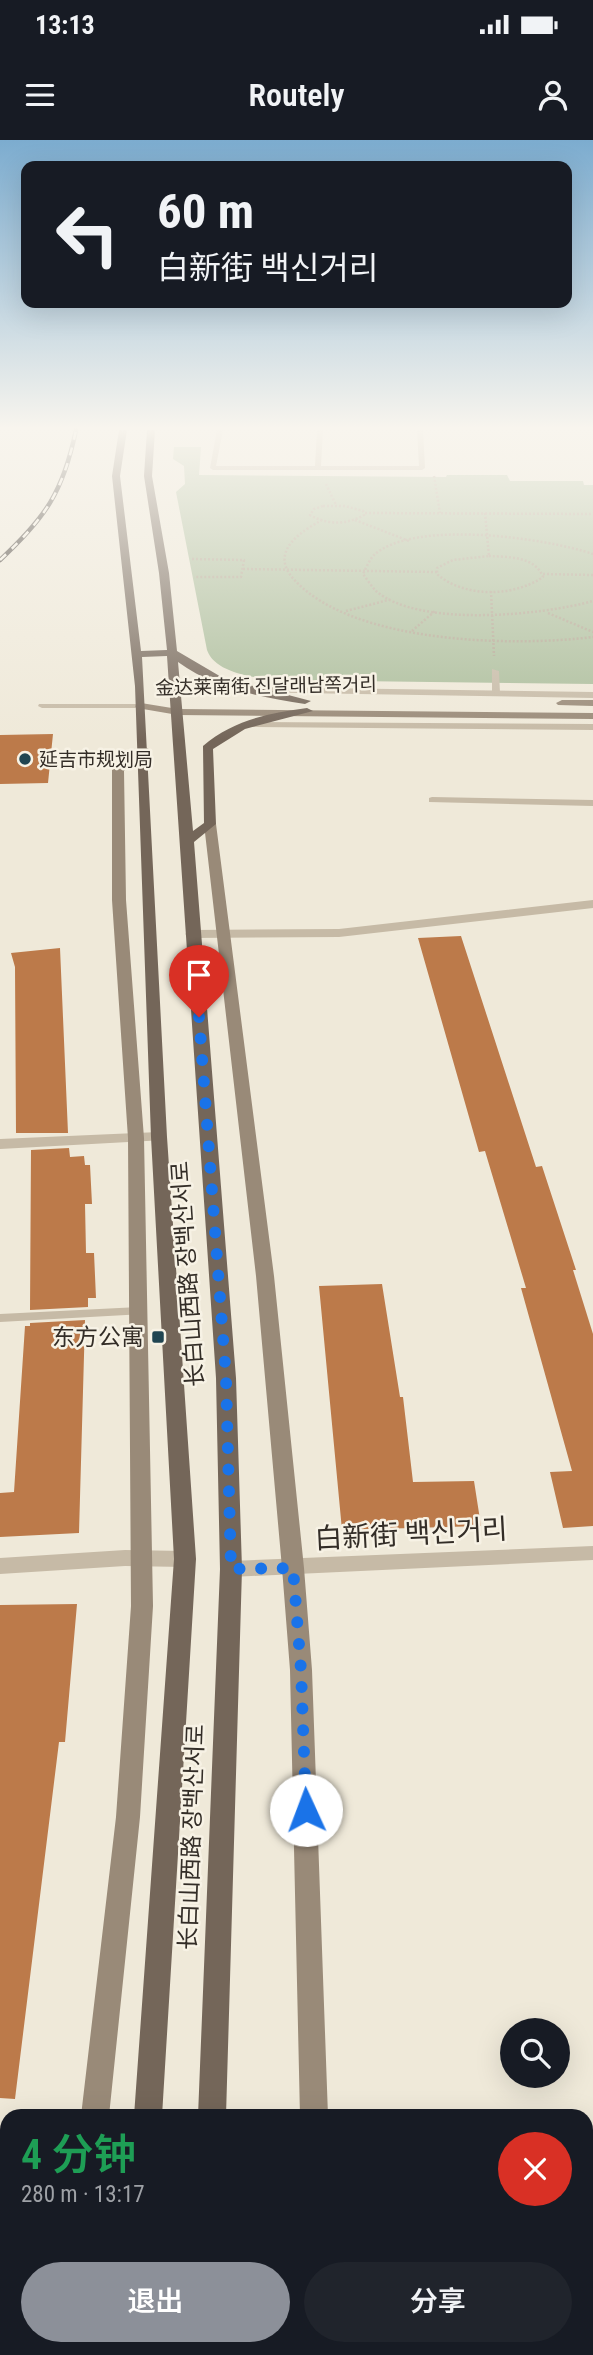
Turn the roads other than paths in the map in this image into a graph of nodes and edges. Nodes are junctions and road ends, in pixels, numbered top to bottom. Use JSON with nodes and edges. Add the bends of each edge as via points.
{"nodes":[{"id":1,"x":123,"y":533,"type":"edge"},
{"id":2,"x":156,"y":533,"type":"edge"},
{"id":3,"x":173,"y":653,"type":"junction"},
{"id":4,"x":137,"y":654,"type":"junction"},
{"id":5,"x":495,"y":671,"type":"road end"},
{"id":6,"x":245,"y":690,"type":"junction"},
{"id":7,"x":496,"y":693,"type":"junction"},
{"id":8,"x":593,"y":695,"type":"edge"},
{"id":9,"x":593,"y":703,"type":"edge"},
{"id":10,"x":43,"y":706,"type":"dead end"},
{"id":11,"x":141,"y":706,"type":"junction"},
{"id":12,"x":177,"y":706,"type":"junction"},
{"id":13,"x":306,"y":706,"type":"junction"},
{"id":14,"x":593,"y":716,"type":"edge"},
{"id":15,"x":251,"y":724,"type":"junction"},
{"id":16,"x":593,"y":727,"type":"edge"},
{"id":17,"x":143,"y":749,"type":"junction"},
{"id":18,"x":432,"y":800,"type":"dead end"},
{"id":19,"x":593,"y":803,"type":"edge"},
{"id":20,"x":210,"y":824,"type":"junction"},
{"id":21,"x":187,"y":842,"type":"junction"},
{"id":22,"x":593,"y":904,"type":"edge"},
{"id":23,"x":192,"y":934,"type":"junction"},
{"id":24,"x":226,"y":934,"type":"junction"},
{"id":25,"x":159,"y":1137,"type":"junction"},
{"id":26,"x":136,"y":1138,"type":"junction"},
{"id":27,"x":0,"y":1144,"type":"edge"},
{"id":28,"x":139,"y":1311,"type":"junction"},
{"id":29,"x":0,"y":1318,"type":"edge"},
{"id":30,"x":593,"y":1553,"type":"edge"},
{"id":31,"x":143,"y":1558,"type":"junction"},
{"id":32,"x":185,"y":1559,"type":"junction"},
{"id":33,"x":0,"y":1566,"type":"edge"},
{"id":34,"x":293,"y":1568,"type":"junction"},
{"id":35,"x":231,"y":1569,"type":"junction"},
{"id":36,"x":96,"y":2109,"type":"edge"},
{"id":37,"x":148,"y":2109,"type":"edge"},
{"id":38,"x":212,"y":2109,"type":"edge"},
{"id":39,"x":314,"y":2109,"type":"edge"}],
"edges":[{"from":1,"to":4,"type":"main road","name":"长白山西路 장백산서로"},
{"from":2,"to":3,"type":"main road","name":"长白山西路 장백산서로"},
{"from":3,"to":4,"type":"main road"},
{"from":3,"to":6,"type":"main road","via":[[204,676]]},
{"from":3,"to":12,"type":"main road","name":"长白山西路 장백산서로"},
{"from":4,"to":11,"type":"main road","name":"长白山西路 장백산서로"},
{"from":5,"to":7,"type":"lane"},
{"from":6,"to":7,"type":"street","name":"金达莱南街 진달래남쪽거리"},
{"from":6,"to":13,"type":"main road"},
{"from":7,"to":8,"type":"street","name":"金达莱南街 진달래남쪽거리"},
{"from":9,"to":13,"type":"street","name":"金达莱南街 진달래남쪽거리"},
{"from":10,"to":11,"type":"lane"},
{"from":11,"to":12,"type":"street","name":"金达莱南街 진달래남쪽거리"},
{"from":11,"to":17,"type":"main road","name":"长白山西路 장백산서로"},
{"from":12,"to":13,"type":"street","name":"金达莱南街 진달래남쪽거리"},
{"from":12,"to":21,"type":"main road","name":"长白山西路 장백산서로"},
{"from":13,"to":14,"type":"street","name":"金达莱南街 진달래남쪽거리"},
{"from":13,"to":15,"type":"main road"},
{"from":15,"to":16,"type":"street","name":"金达莱南街 진달래남쪽거리"},
{"from":15,"to":20,"type":"main road","via":[[216,739],[207,748]]},
{"from":17,"to":25,"type":"main road","name":"长白山西路 장백산서로"},
{"from":17,"to":26,"type":"street","name":"长白山西路 장백산서로","via":[[118,770],[119,900]]},
{"from":18,"to":19,"type":"lane"},
{"from":20,"to":21,"type":"main road"},
{"from":20,"to":24,"type":"street"},
{"from":21,"to":23,"type":"main road","name":"长白山西路 장백산서로"},
{"from":22,"to":24,"type":"street","via":[[339,933]]},
{"from":23,"to":24,"type":"street"},
{"from":23,"to":35,"type":"main road","name":"长白山西路 장백산서로","via":[[226,1378]]},
{"from":24,"to":34,"type":"street"},
{"from":25,"to":26,"type":"street"},
{"from":25,"to":32,"type":"main road","name":"长白山西路 장백산서로"},
{"from":26,"to":27,"type":"street"},
{"from":26,"to":28,"type":"street","name":"长白山西路 장백산서로"},
{"from":28,"to":29,"type":"lane"},
{"from":28,"to":31,"type":"street","name":"长白山西路 장백산서로"},
{"from":30,"to":34,"type":"street","name":"白新街 백신거리"},
{"from":31,"to":32,"type":"street"},
{"from":31,"to":33,"type":"street"},
{"from":31,"to":36,"type":"street","name":"长白山西路 장백산서로","via":[[128,1817]]},
{"from":32,"to":37,"type":"main road","name":"长白山西路 장백산서로"},
{"from":34,"to":35,"type":"street","name":"白新街 백신거리"},
{"from":34,"to":39,"type":"street","via":[[302,1683]]},
{"from":35,"to":38,"type":"main road","name":"长白山西路 장백산서로"}]}
